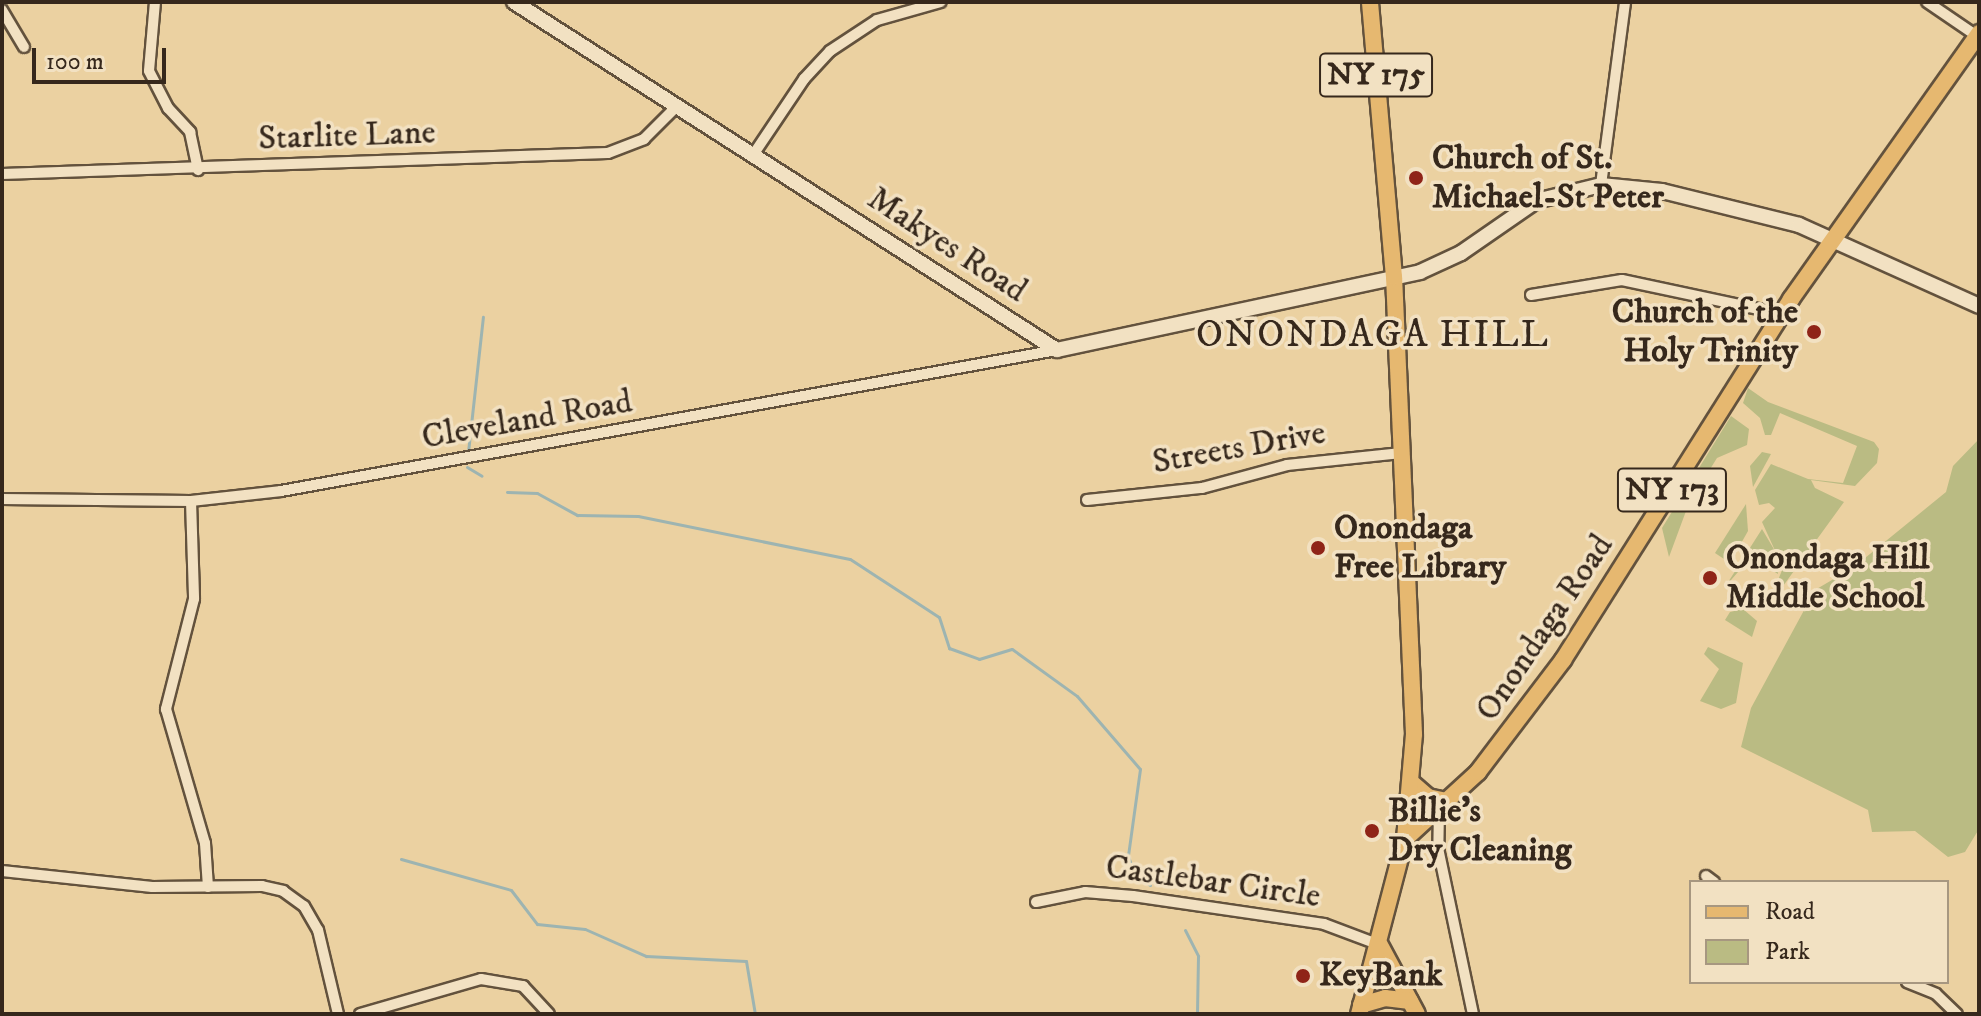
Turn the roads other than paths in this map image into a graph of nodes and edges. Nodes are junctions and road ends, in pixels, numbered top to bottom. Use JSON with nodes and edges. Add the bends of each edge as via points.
{"nodes":[{"id":1,"x":155,"y":2,"type":"edge"},
{"id":2,"x":514,"y":2,"type":"edge"},
{"id":3,"x":941,"y":2,"type":"edge"},
{"id":4,"x":1370,"y":2,"type":"edge"},
{"id":5,"x":1625,"y":2,"type":"edge"},
{"id":6,"x":1927,"y":2,"type":"edge"},
{"id":7,"x":2,"y":10,"type":"edge"},
{"id":8,"x":1978,"y":35,"type":"edge"},
{"id":9,"x":24,"y":47,"type":"dead end"},
{"id":10,"x":677,"y":106,"type":"junction"},
{"id":11,"x":753,"y":155,"type":"junction"},
{"id":12,"x":198,"y":170,"type":"junction"},
{"id":13,"x":2,"y":174,"type":"edge"},
{"id":14,"x":1601,"y":185,"type":"junction"},
{"id":15,"x":1832,"y":242,"type":"junction"},
{"id":16,"x":1394,"y":277,"type":"junction"},
{"id":17,"x":1531,"y":295,"type":"dead end"},
{"id":18,"x":1979,"y":306,"type":"edge"},
{"id":19,"x":1782,"y":314,"type":"junction"},
{"id":20,"x":1057,"y":350,"type":"junction"},
{"id":21,"x":1401,"y":453,"type":"junction"},
{"id":22,"x":2,"y":499,"type":"edge"},
{"id":23,"x":1087,"y":500,"type":"dead end"},
{"id":24,"x":191,"y":501,"type":"junction"},
{"id":25,"x":1412,"y":783,"type":"junction"},
{"id":26,"x":1443,"y":805,"type":"junction"},
{"id":27,"x":1405,"y":839,"type":"junction"},
{"id":28,"x":2,"y":871,"type":"edge"},
{"id":29,"x":208,"y":887,"type":"junction"},
{"id":30,"x":1036,"y":902,"type":"dead end"},
{"id":31,"x":1380,"y":945,"type":"junction"},
{"id":32,"x":1912,"y":984,"type":"edge"},
{"id":33,"x":1414,"y":1007,"type":"edge"},
{"id":34,"x":1360,"y":1009,"type":"edge"},
{"id":35,"x":338,"y":1014,"type":"edge"},
{"id":36,"x":360,"y":1014,"type":"edge"},
{"id":37,"x":549,"y":1014,"type":"edge"},
{"id":38,"x":1473,"y":1014,"type":"edge"},
{"id":39,"x":1957,"y":1014,"type":"edge"}],
"edges":[{"from":1,"to":12,"type":"street","via":[[149,71],[168,108],[190,132]]},
{"from":2,"to":10,"type":"street","name":"Makyes Road"},
{"from":3,"to":11,"type":"street","via":[[877,20],[830,51]]},
{"from":4,"to":16,"type":"main road","number":"NY 175"},
{"from":5,"to":14,"type":"street"},
{"from":6,"to":8,"type":"street"},
{"from":7,"to":9,"type":"street"},
{"from":8,"to":15,"type":"main road","name":"Onondaga Road","number":"NY 173"},
{"from":10,"to":11,"type":"street","name":"Makyes Road"},
{"from":10,"to":12,"type":"street","name":"Starlite Lane","via":[[644,139],[608,153]]},
{"from":11,"to":20,"type":"street","name":"Makyes Road"},
{"from":12,"to":13,"type":"street","name":"Starlite Lane"},
{"from":14,"to":15,"type":"street","via":[[1638,186],[1712,203],[1799,225]]},
{"from":14,"to":16,"type":"street","via":[[1536,201],[1461,253],[1420,272]]},
{"from":15,"to":18,"type":"street"},
{"from":15,"to":19,"type":"main road","name":"Onondaga Road","number":"NY 173"},
{"from":16,"to":20,"type":"street"},
{"from":16,"to":21,"type":"main road","number":"NY 175"},
{"from":17,"to":19,"type":"street","via":[[1622,280]]},
{"from":19,"to":26,"type":"main road","name":"Onondaga Road","number":"NY 173","via":[[1586,627],[1499,747]]},
{"from":20,"to":24,"type":"street","name":"Cleveland Road","via":[[431,466]]},
{"from":21,"to":23,"type":"street","name":"Streets Drive","via":[[1287,465],[1202,488]]},
{"from":21,"to":25,"type":"main road","number":"NY 175"},
{"from":22,"to":24,"type":"street","name":"Cleveland Road"},
{"from":24,"to":29,"type":"street","via":[[194,599],[166,709],[205,843]]},
{"from":25,"to":26,"type":"main road"},
{"from":25,"to":27,"type":"main road","number":"NY 175"},
{"from":26,"to":27,"type":"main road","name":"Onondaga Road","number":"NY 173"},
{"from":26,"to":38,"type":"street","via":[[1438,848]]},
{"from":27,"to":31,"type":"main road"},
{"from":28,"to":29,"type":"street","via":[[106,884]]},
{"from":29,"to":35,"type":"street","via":[[262,886],[283,891],[304,906],[318,930]]},
{"from":30,"to":31,"type":"street","name":"Castlebar Circle","via":[[1085,892],[1133,896],[1324,924]]},
{"from":31,"to":33,"type":"main road"},
{"from":31,"to":34,"type":"main road"},
{"from":32,"to":39,"type":"street","via":[[1936,994]]},
{"from":33,"to":34,"type":"main road","via":[[1385,998]]},
{"from":36,"to":37,"type":"street","via":[[481,979],[523,986]]}]}
